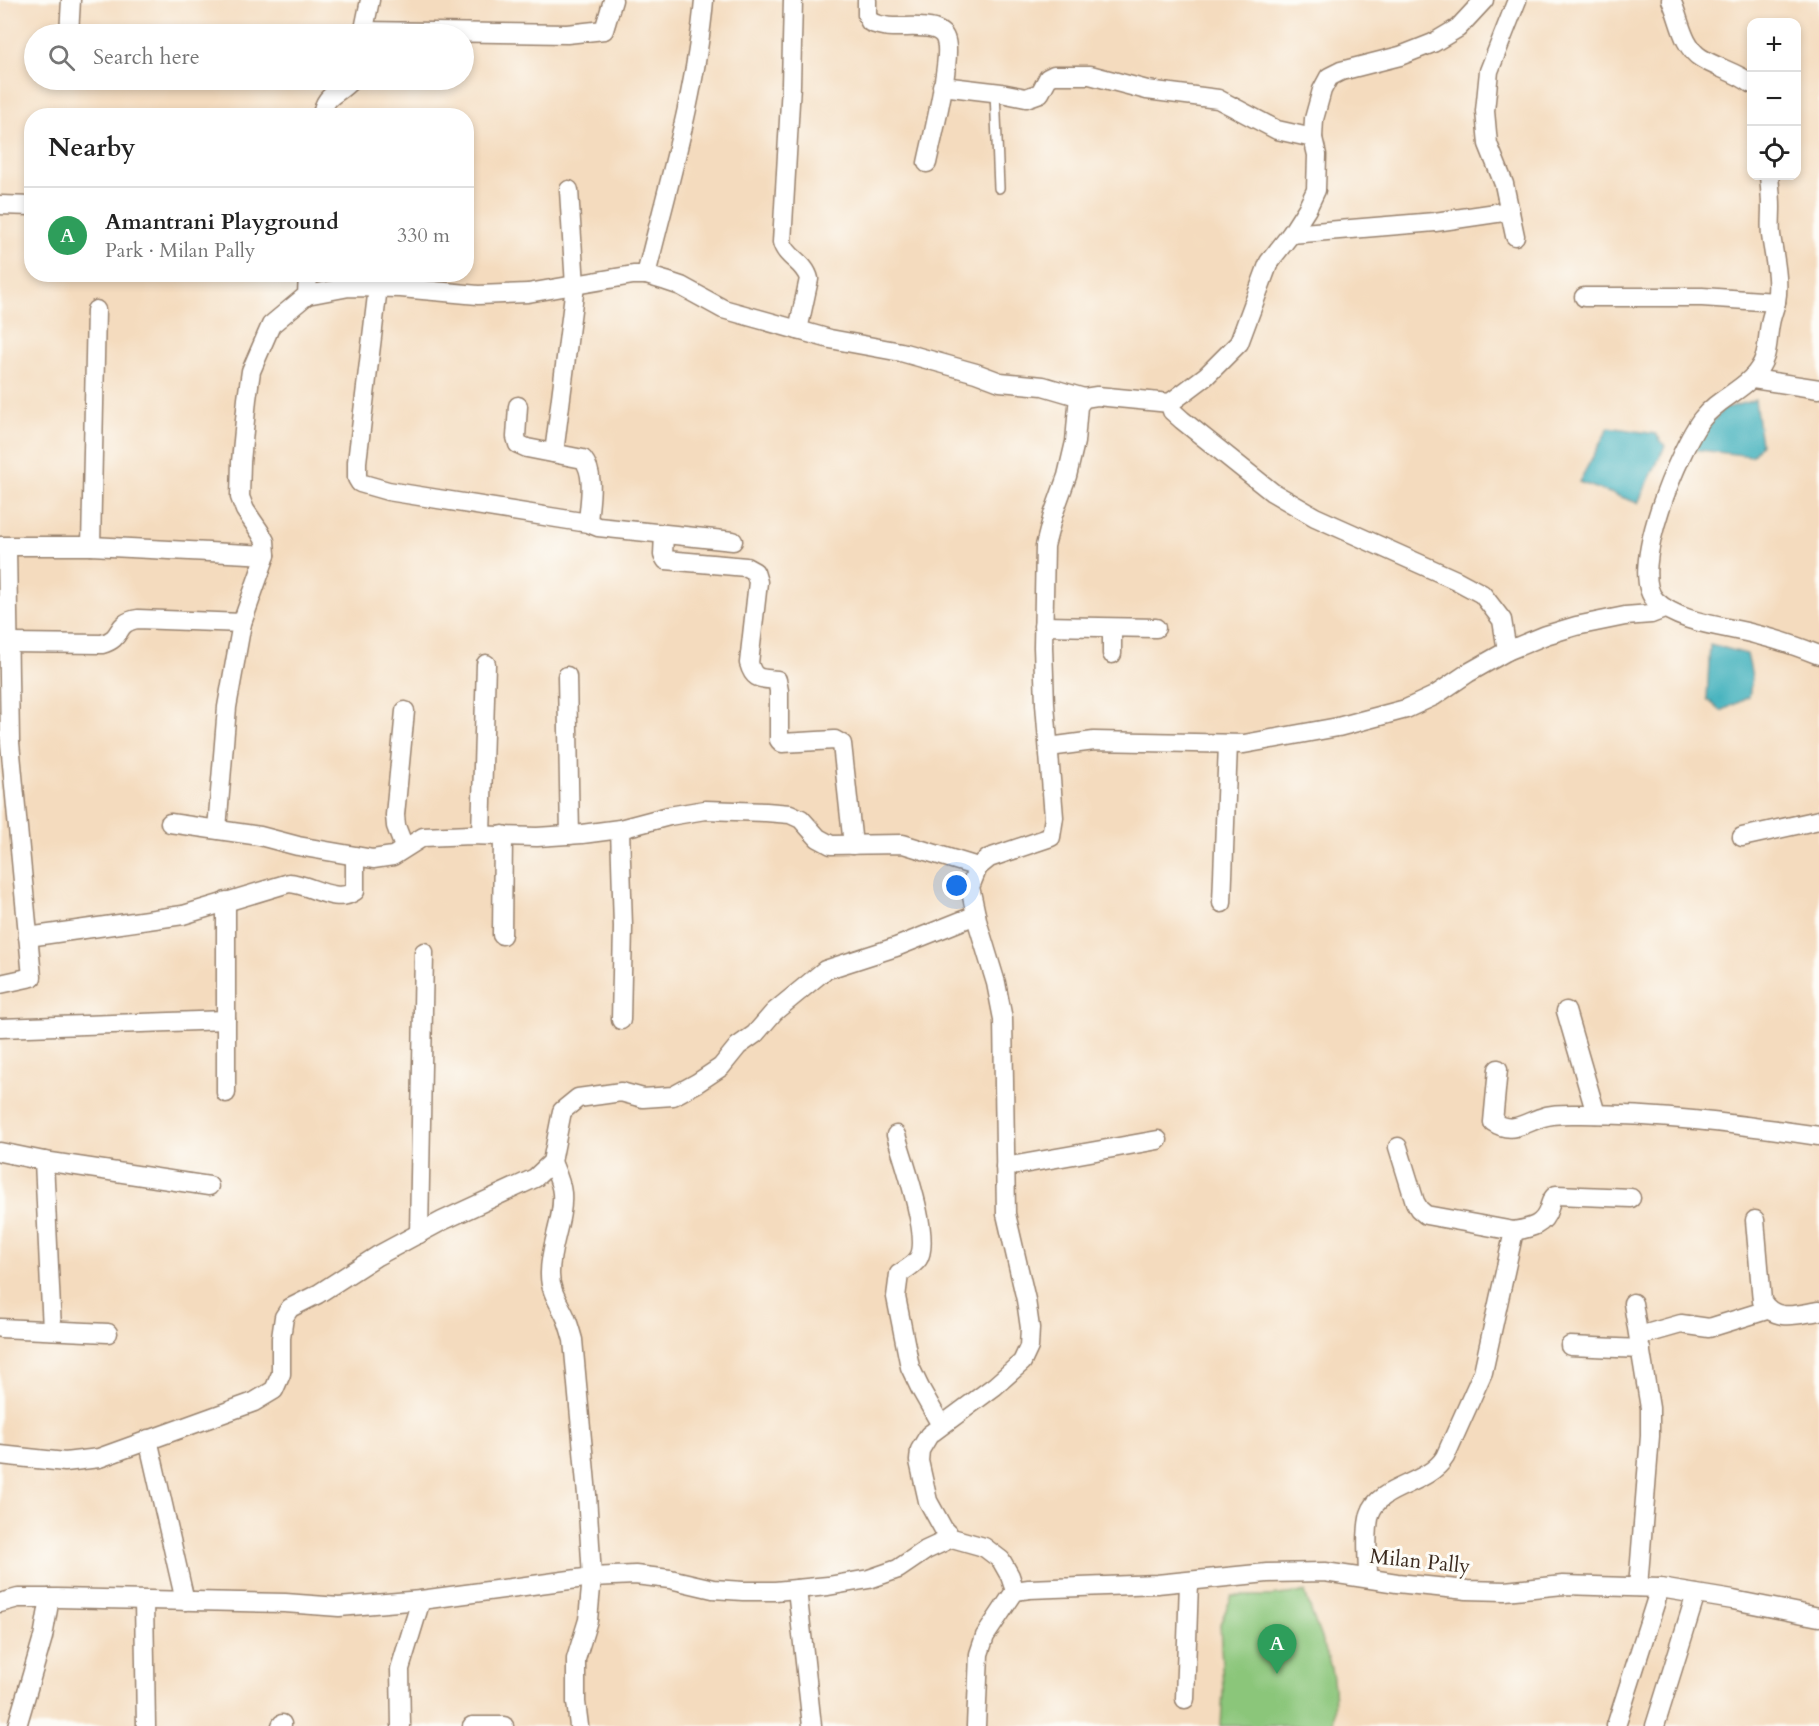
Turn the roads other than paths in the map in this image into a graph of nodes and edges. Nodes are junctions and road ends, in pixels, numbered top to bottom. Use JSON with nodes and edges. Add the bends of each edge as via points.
{"nodes":[{"id":1,"x":71,"y":0,"type":"edge"},
{"id":2,"x":370,"y":0,"type":"edge"},
{"id":3,"x":613,"y":0,"type":"edge"},
{"id":4,"x":704,"y":0,"type":"edge"},
{"id":5,"x":793,"y":0,"type":"edge"},
{"id":6,"x":867,"y":0,"type":"edge"},
{"id":7,"x":1484,"y":0,"type":"edge"},
{"id":8,"x":1517,"y":0,"type":"edge"},
{"id":9,"x":1671,"y":0,"type":"edge"},
{"id":10,"x":70,"y":24,"type":"edge"},
{"id":11,"x":365,"y":24,"type":"edge"},
{"id":12,"x":474,"y":34,"type":"edge"},
{"id":13,"x":1747,"y":80,"type":"edge"},
{"id":14,"x":942,"y":86,"type":"junction"},
{"id":15,"x":341,"y":90,"type":"edge"},
{"id":16,"x":995,"y":92,"type":"junction"},
{"id":17,"x":323,"y":108,"type":"edge"},
{"id":18,"x":1313,"y":138,"type":"junction"},
{"id":19,"x":927,"y":163,"type":"dead end"},
{"id":20,"x":1769,"y":180,"type":"edge"},
{"id":21,"x":999,"y":188,"type":"dead end"},
{"id":22,"x":569,"y":190,"type":"dead end"},
{"id":23,"x":0,"y":205,"type":"edge"},
{"id":24,"x":24,"y":206,"type":"edge"},
{"id":25,"x":1510,"y":211,"type":"junction"},
{"id":26,"x":1292,"y":234,"type":"junction"},
{"id":27,"x":1515,"y":236,"type":"dead end"},
{"id":28,"x":646,"y":275,"type":"junction"},
{"id":29,"x":308,"y":282,"type":"edge"},
{"id":30,"x":574,"y":286,"type":"junction"},
{"id":31,"x":378,"y":287,"type":"junction"},
{"id":32,"x":307,"y":295,"type":"junction"},
{"id":33,"x":1584,"y":297,"type":"dead end"},
{"id":34,"x":1776,"y":302,"type":"junction"},
{"id":35,"x":96,"y":310,"type":"dead end"},
{"id":36,"x":798,"y":330,"type":"junction"},
{"id":37,"x":1753,"y":379,"type":"junction"},
{"id":38,"x":1819,"y":389,"type":"edge"},
{"id":39,"x":1084,"y":398,"type":"junction"},
{"id":40,"x":1170,"y":403,"type":"junction"},
{"id":41,"x":518,"y":406,"type":"dead end"},
{"id":42,"x":554,"y":453,"type":"junction"},
{"id":43,"x":588,"y":523,"type":"junction"},
{"id":44,"x":664,"y":534,"type":"junction"},
{"id":45,"x":733,"y":541,"type":"dead end"},
{"id":46,"x":91,"y":546,"type":"junction"},
{"id":47,"x":3,"y":547,"type":"edge"},
{"id":48,"x":266,"y":555,"type":"junction"},
{"id":49,"x":1664,"y":609,"type":"junction"},
{"id":50,"x":242,"y":623,"type":"junction"},
{"id":51,"x":1043,"y":626,"type":"junction"},
{"id":52,"x":1112,"y":628,"type":"junction"},
{"id":53,"x":1156,"y":628,"type":"dead end"},
{"id":54,"x":10,"y":643,"type":"junction"},
{"id":55,"x":1507,"y":651,"type":"junction"},
{"id":56,"x":1112,"y":654,"type":"dead end"},
{"id":57,"x":1819,"y":655,"type":"edge"},
{"id":58,"x":486,"y":664,"type":"dead end"},
{"id":59,"x":567,"y":676,"type":"dead end"},
{"id":60,"x":405,"y":711,"type":"dead end"},
{"id":61,"x":5,"y":742,"type":"edge"},
{"id":62,"x":1228,"y":744,"type":"junction"},
{"id":63,"x":1049,"y":747,"type":"junction"},
{"id":64,"x":1819,"y":820,"type":"edge"},
{"id":65,"x":170,"y":823,"type":"dead end"},
{"id":66,"x":620,"y":829,"type":"junction"},
{"id":67,"x":217,"y":830,"type":"junction"},
{"id":68,"x":481,"y":835,"type":"junction"},
{"id":69,"x":503,"y":835,"type":"junction"},
{"id":70,"x":570,"y":835,"type":"junction"},
{"id":71,"x":1742,"y":837,"type":"dead end"},
{"id":72,"x":853,"y":845,"type":"junction"},
{"id":73,"x":404,"y":847,"type":"junction"},
{"id":74,"x":355,"y":857,"type":"junction"},
{"id":75,"x":978,"y":867,"type":"junction"},
{"id":76,"x":225,"y":901,"type":"junction"},
{"id":77,"x":1222,"y":903,"type":"dead end"},
{"id":78,"x":976,"y":915,"type":"junction"},
{"id":79,"x":502,"y":935,"type":"dead end"},
{"id":80,"x":28,"y":937,"type":"junction"},
{"id":81,"x":424,"y":952,"type":"dead end"},
{"id":82,"x":0,"y":984,"type":"edge"},
{"id":83,"x":1566,"y":1011,"type":"dead end"},
{"id":84,"x":226,"y":1020,"type":"junction"},
{"id":85,"x":621,"y":1020,"type":"dead end"},
{"id":86,"x":0,"y":1028,"type":"edge"},
{"id":87,"x":1498,"y":1069,"type":"dead end"},
{"id":88,"x":226,"y":1093,"type":"dead end"},
{"id":89,"x":1596,"y":1114,"type":"junction"},
{"id":90,"x":896,"y":1135,"type":"dead end"},
{"id":91,"x":1819,"y":1136,"type":"edge"},
{"id":92,"x":1158,"y":1140,"type":"dead end"},
{"id":93,"x":1398,"y":1147,"type":"dead end"},
{"id":94,"x":0,"y":1152,"type":"edge"},
{"id":95,"x":44,"y":1161,"type":"junction"},
{"id":96,"x":552,"y":1162,"type":"junction"},
{"id":97,"x":1005,"y":1167,"type":"junction"},
{"id":98,"x":209,"y":1186,"type":"dead end"},
{"id":99,"x":1631,"y":1198,"type":"dead end"},
{"id":100,"x":1755,"y":1220,"type":"dead end"},
{"id":101,"x":1514,"y":1231,"type":"junction"},
{"id":102,"x":419,"y":1234,"type":"junction"},
{"id":103,"x":1633,"y":1303,"type":"dead end"},
{"id":104,"x":1767,"y":1310,"type":"junction"},
{"id":105,"x":1819,"y":1311,"type":"edge"},
{"id":106,"x":0,"y":1328,"type":"edge"},
{"id":107,"x":52,"y":1330,"type":"junction"},
{"id":108,"x":108,"y":1333,"type":"dead end"},
{"id":109,"x":1640,"y":1342,"type":"junction"},
{"id":110,"x":1570,"y":1346,"type":"dead end"},
{"id":111,"x":941,"y":1425,"type":"junction"},
{"id":112,"x":148,"y":1439,"type":"junction"},
{"id":113,"x":0,"y":1455,"type":"edge"},
{"id":114,"x":952,"y":1538,"type":"junction"},
{"id":115,"x":592,"y":1576,"type":"junction"},
{"id":116,"x":1368,"y":1578,"type":"junction"},
{"id":117,"x":1189,"y":1581,"type":"junction"},
{"id":118,"x":1638,"y":1587,"type":"junction"},
{"id":119,"x":1660,"y":1588,"type":"junction"},
{"id":120,"x":797,"y":1589,"type":"junction"},
{"id":121,"x":1015,"y":1591,"type":"junction"},
{"id":122,"x":1696,"y":1594,"type":"junction"},
{"id":123,"x":50,"y":1598,"type":"junction"},
{"id":124,"x":421,"y":1600,"type":"junction"},
{"id":125,"x":144,"y":1601,"type":"junction"},
{"id":126,"x":184,"y":1601,"type":"junction"},
{"id":127,"x":0,"y":1603,"type":"edge"},
{"id":128,"x":1819,"y":1617,"type":"edge"},
{"id":129,"x":1185,"y":1699,"type":"dead end"},
{"id":130,"x":17,"y":1726,"type":"edge"},
{"id":131,"x":146,"y":1726,"type":"edge"},
{"id":132,"x":401,"y":1726,"type":"edge"},
{"id":133,"x":472,"y":1726,"type":"edge"},
{"id":134,"x":504,"y":1726,"type":"edge"},
{"id":135,"x":579,"y":1726,"type":"edge"},
{"id":136,"x":812,"y":1726,"type":"edge"},
{"id":137,"x":976,"y":1726,"type":"edge"},
{"id":138,"x":1616,"y":1726,"type":"edge"},
{"id":139,"x":1655,"y":1726,"type":"edge"}],
"edges":[{"from":1,"to":10,"type":"street"},
{"from":2,"to":11,"type":"street"},
{"from":3,"to":12,"type":"street","via":[[604,30]]},
{"from":4,"to":28,"type":"street","via":[[701,38],[682,129]]},
{"from":5,"to":36,"type":"street","via":[[782,242],[783,248],[808,272]]},
{"from":6,"to":14,"type":"street","via":[[867,15],[879,26],[933,29],[943,34],[948,49]]},
{"from":7,"to":18,"type":"street","via":[[1458,28],[1433,43],[1329,77],[1314,119]]},
{"from":8,"to":25,"type":"street","via":[[1489,71],[1485,111],[1488,144]]},
{"from":9,"to":13,"type":"street","via":[[1685,39],[1700,58]]},
{"from":14,"to":16,"type":"street"},
{"from":14,"to":19,"type":"street"},
{"from":15,"to":17,"type":"street","via":[[329,96]]},
{"from":16,"to":18,"type":"street","via":[[1026,98],[1040,93],[1054,75],[1090,75],[1147,90],[1218,99],[1277,130]]},
{"from":16,"to":21,"type":"lane"},
{"from":18,"to":26,"type":"street","via":[[1316,190]]},
{"from":20,"to":34,"type":"street"},
{"from":22,"to":30,"type":"street"},
{"from":23,"to":24,"type":"street"},
{"from":25,"to":26,"type":"street","via":[[1435,222]]},
{"from":25,"to":27,"type":"street"},
{"from":26,"to":40,"type":"street","via":[[1269,262],[1239,343],[1206,376]]},
{"from":28,"to":30,"type":"street"},
{"from":28,"to":36,"type":"street","via":[[681,286],[723,309]]},
{"from":29,"to":32,"type":"street"},
{"from":30,"to":31,"type":"street","via":[[498,295]]},
{"from":30,"to":42,"type":"street"},
{"from":31,"to":32,"type":"street","via":[[349,287]]},
{"from":31,"to":43,"type":"street","via":[[357,462],[360,483],[388,491]]},
{"from":32,"to":48,"type":"street","via":[[271,325],[251,371],[240,462],[240,497],[260,532]]},
{"from":33,"to":34,"type":"street","via":[[1702,297]]},
{"from":34,"to":37,"type":"street","via":[[1765,356]]},
{"from":35,"to":46,"type":"street"},
{"from":36,"to":39,"type":"street","via":[[901,352],[1000,382],[1043,386]]},
{"from":37,"to":38,"type":"street"},
{"from":37,"to":49,"type":"street","via":[[1703,417],[1690,435],[1660,506],[1648,579],[1653,599]]},
{"from":39,"to":40,"type":"street"},
{"from":39,"to":51,"type":"street","via":[[1078,406],[1067,476],[1045,546]]},
{"from":40,"to":55,"type":"street","via":[[1182,420],[1272,492],[1315,517],[1482,594],[1502,620]]},
{"from":41,"to":42,"type":"street","via":[[518,444]]},
{"from":42,"to":43,"type":"street","via":[[583,459],[588,466]]},
{"from":43,"to":44,"type":"street"},
{"from":44,"to":45,"type":"street"},
{"from":44,"to":72,"type":"street","via":[[666,560],[746,567],[755,572],[758,582],[749,663],[752,673],[777,680],[782,743],[835,740],[842,744]]},
{"from":46,"to":47,"type":"street"},
{"from":46,"to":48,"type":"street"},
{"from":47,"to":54,"type":"street"},
{"from":48,"to":50,"type":"street"},
{"from":49,"to":55,"type":"street","via":[[1576,626]]},
{"from":49,"to":57,"type":"street"},
{"from":50,"to":54,"type":"street","via":[[138,619],[127,621],[117,637],[102,644]]},
{"from":50,"to":67,"type":"street","via":[[227,707]]},
{"from":51,"to":52,"type":"street"},
{"from":51,"to":63,"type":"street"},
{"from":52,"to":53,"type":"street"},
{"from":52,"to":56,"type":"street"},
{"from":54,"to":61,"type":"street"},
{"from":55,"to":62,"type":"street","via":[[1406,709],[1338,727]]},
{"from":58,"to":68,"type":"street"},
{"from":59,"to":70,"type":"street"},
{"from":60,"to":73,"type":"street","via":[[395,815]]},
{"from":61,"to":80,"type":"street"},
{"from":62,"to":63,"type":"street","via":[[1094,741]]},
{"from":62,"to":77,"type":"street"},
{"from":63,"to":75,"type":"street","via":[[1054,816],[1051,837],[989,858]]},
{"from":64,"to":71,"type":"street"},
{"from":65,"to":67,"type":"street"},
{"from":66,"to":70,"type":"street"},
{"from":66,"to":72,"type":"street","via":[[705,810],[766,812],[801,819],[818,838],[831,845]]},
{"from":66,"to":85,"type":"street"},
{"from":67,"to":74,"type":"street"},
{"from":68,"to":69,"type":"street"},
{"from":68,"to":73,"type":"street","via":[[423,837]]},
{"from":69,"to":70,"type":"street"},
{"from":69,"to":79,"type":"street"},
{"from":72,"to":75,"type":"street","via":[[903,844]]},
{"from":73,"to":74,"type":"street","via":[[393,856]]},
{"from":74,"to":76,"type":"street","via":[[355,891],[348,896],[289,884]]},
{"from":75,"to":78,"type":"street","via":[[970,887]]},
{"from":76,"to":80,"type":"street","via":[[183,915]]},
{"from":76,"to":84,"type":"street"},
{"from":78,"to":96,"type":"street","via":[[825,970],[774,1012],[721,1067],[673,1096],[643,1098],[621,1092],[578,1098],[562,1111]]},
{"from":78,"to":97,"type":"street","via":[[1003,1019]]},
{"from":80,"to":82,"type":"street","via":[[32,977]]},
{"from":81,"to":102,"type":"street"},
{"from":83,"to":89,"type":"street"},
{"from":84,"to":86,"type":"street"},
{"from":84,"to":88,"type":"street"},
{"from":87,"to":89,"type":"street","via":[[1493,1122],[1502,1128],[1521,1127],[1556,1114]]},
{"from":89,"to":91,"type":"street"},
{"from":90,"to":111,"type":"street","via":[[920,1220],[921,1250],[917,1260],[899,1274],[896,1297],[910,1367]]},
{"from":92,"to":97,"type":"street"},
{"from":93,"to":101,"type":"street","via":[[1415,1202],[1426,1215]]},
{"from":94,"to":95,"type":"street"},
{"from":95,"to":98,"type":"street"},
{"from":95,"to":107,"type":"street"},
{"from":96,"to":102,"type":"street","via":[[535,1178]]},
{"from":96,"to":115,"type":"street","via":[[562,1193],[550,1277],[573,1341]]},
{"from":97,"to":111,"type":"street","via":[[1006,1214],[1026,1300],[1029,1347],[1022,1362],[995,1386]]},
{"from":99,"to":101,"type":"street","via":[[1556,1195],[1542,1222]]},
{"from":100,"to":104,"type":"street","via":[[1762,1301]]},
{"from":101,"to":116,"type":"street","via":[[1483,1372],[1439,1467],[1376,1502],[1368,1528]]},
{"from":102,"to":112,"type":"street","via":[[290,1308],[284,1317],[281,1374],[274,1390],[255,1402]]},
{"from":103,"to":109,"type":"street"},
{"from":104,"to":105,"type":"street","via":[[1779,1316]]},
{"from":104,"to":109,"type":"street","via":[[1710,1328],[1681,1324]]},
{"from":106,"to":107,"type":"street"},
{"from":107,"to":108,"type":"street"},
{"from":109,"to":110,"type":"street"},
{"from":109,"to":118,"type":"street","via":[[1650,1436]]},
{"from":111,"to":114,"type":"street","via":[[929,1435],[920,1450],[919,1461],[928,1501]]},
{"from":112,"to":113,"type":"street","via":[[80,1461]]},
{"from":112,"to":126,"type":"street"},
{"from":114,"to":120,"type":"street","via":[[898,1569],[869,1579]]},
{"from":114,"to":121,"type":"street","via":[[984,1547],[1001,1560]]},
{"from":115,"to":120,"type":"street","via":[[635,1575],[743,1591]]},
{"from":115,"to":124,"type":"street"},
{"from":115,"to":135,"type":"street","via":[[588,1620],[576,1659]]},
{"from":116,"to":117,"type":"street","name":"Milan Pally","via":[[1315,1572]]},
{"from":116,"to":118,"type":"street","name":"Milan Pally","via":[[1467,1590]]},
{"from":117,"to":121,"type":"street","name":"Milan Pally"},
{"from":117,"to":129,"type":"street"},
{"from":118,"to":119,"type":"street","name":"Milan Pally"},
{"from":119,"to":122,"type":"street","name":"Milan Pally"},
{"from":119,"to":138,"type":"street"},
{"from":120,"to":136,"type":"street"},
{"from":121,"to":137,"type":"street","via":[[985,1636],[979,1654]]},
{"from":122,"to":128,"type":"street","name":"Milan Pally"},
{"from":122,"to":139,"type":"street"},
{"from":123,"to":125,"type":"street"},
{"from":123,"to":127,"type":"street"},
{"from":123,"to":130,"type":"street"},
{"from":124,"to":126,"type":"street","via":[[339,1607]]},
{"from":124,"to":132,"type":"street","via":[[400,1669]]},
{"from":125,"to":126,"type":"street"},
{"from":125,"to":131,"type":"street"},
{"from":133,"to":134,"type":"street"}]}
